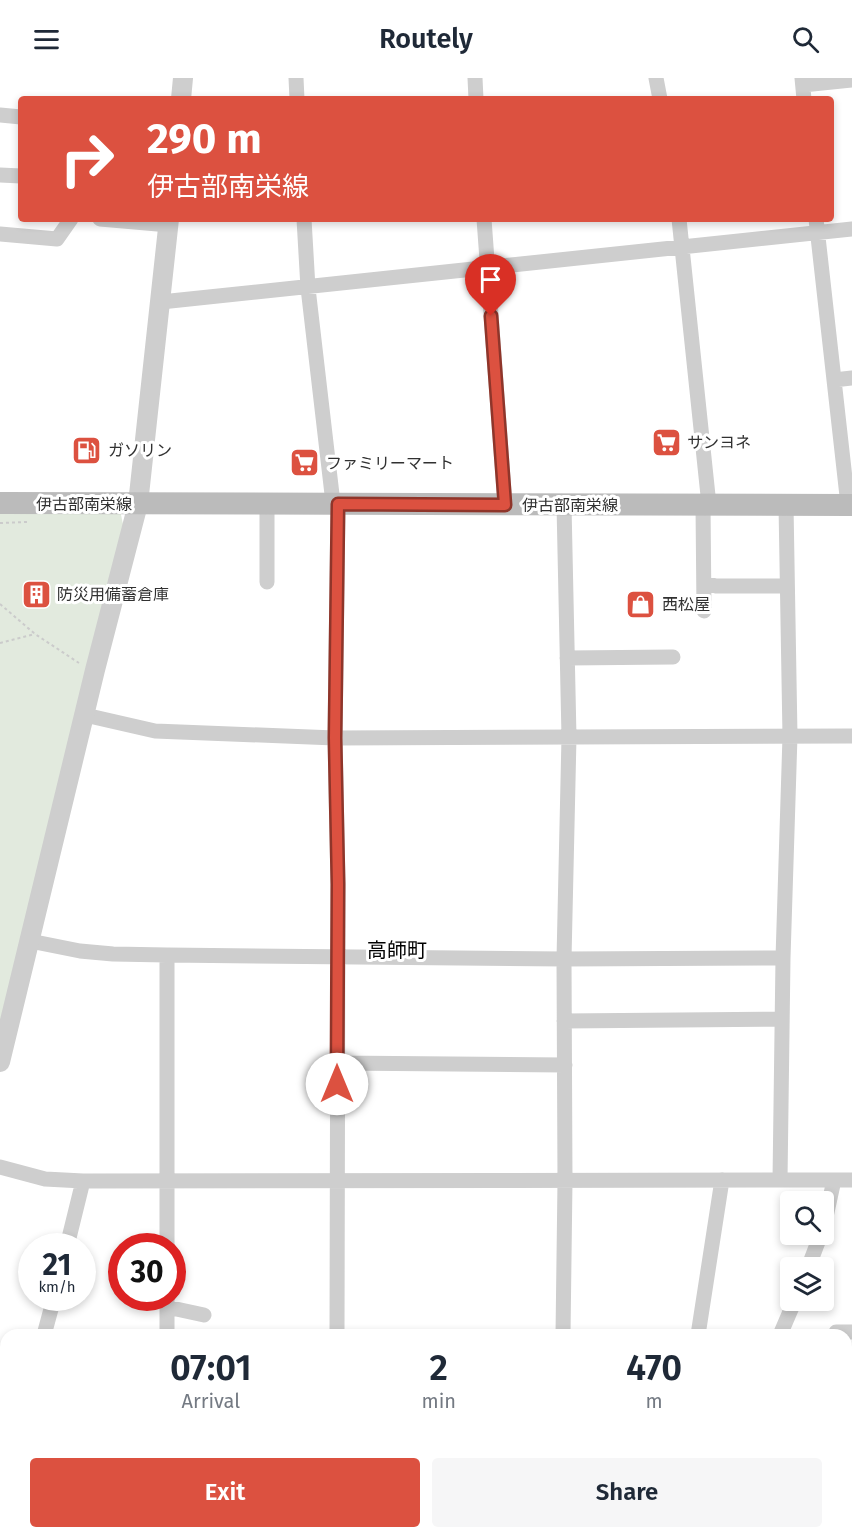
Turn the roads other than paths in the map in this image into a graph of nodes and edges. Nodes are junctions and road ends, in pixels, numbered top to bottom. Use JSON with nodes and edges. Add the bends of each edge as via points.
{"nodes":[{"id":1,"x":183,"y":78,"type":"edge"},
{"id":2,"x":296,"y":78,"type":"edge"},
{"id":3,"x":475,"y":78,"type":"edge"},
{"id":4,"x":656,"y":78,"type":"edge"},
{"id":5,"x":852,"y":80,"type":"edge"},
{"id":6,"x":803,"y":87,"type":"edge"},
{"id":7,"x":181,"y":96,"type":"edge"},
{"id":8,"x":297,"y":96,"type":"edge"},
{"id":9,"x":476,"y":96,"type":"edge"},
{"id":10,"x":659,"y":96,"type":"edge"},
{"id":11,"x":0,"y":115,"type":"edge"},
{"id":12,"x":18,"y":117,"type":"edge"},
{"id":13,"x":0,"y":175,"type":"edge"},
{"id":14,"x":18,"y":176,"type":"edge"},
{"id":15,"x":69,"y":222,"type":"edge"},
{"id":16,"x":169,"y":222,"type":"edge"},
{"id":17,"x":304,"y":222,"type":"edge"},
{"id":18,"x":484,"y":222,"type":"edge"},
{"id":19,"x":679,"y":222,"type":"edge"},
{"id":20,"x":817,"y":226,"type":"edge"},
{"id":21,"x":852,"y":229,"type":"edge"},
{"id":22,"x":0,"y":234,"type":"edge"},
{"id":23,"x":682,"y":247,"type":"junction"},
{"id":24,"x":488,"y":268,"type":"junction"},
{"id":25,"x":308,"y":288,"type":"junction"},
{"id":26,"x":161,"y":302,"type":"junction"},
{"id":27,"x":852,"y":378,"type":"edge"},
{"id":28,"x":834,"y":380,"type":"junction"},
{"id":29,"x":0,"y":503,"type":"edge"},
{"id":30,"x":335,"y":503,"type":"junction"},
{"id":31,"x":138,"y":504,"type":"junction"},
{"id":32,"x":267,"y":504,"type":"junction"},
{"id":33,"x":505,"y":505,"type":"junction"},
{"id":34,"x":564,"y":505,"type":"junction"},
{"id":35,"x":706,"y":505,"type":"junction"},
{"id":36,"x":786,"y":505,"type":"junction"},
{"id":37,"x":850,"y":506,"type":"edge"},
{"id":38,"x":267,"y":582,"type":"dead end"},
{"id":39,"x":704,"y":583,"type":"junction"},
{"id":40,"x":787,"y":586,"type":"junction"},
{"id":41,"x":704,"y":611,"type":"dead end"},
{"id":42,"x":673,"y":657,"type":"dead end"},
{"id":43,"x":567,"y":658,"type":"junction"},
{"id":44,"x":85,"y":715,"type":"junction"},
{"id":45,"x":790,"y":736,"type":"junction"},
{"id":46,"x":852,"y":736,"type":"edge"},
{"id":47,"x":569,"y":737,"type":"junction"},
{"id":48,"x":335,"y":738,"type":"junction"},
{"id":49,"x":30,"y":941,"type":"junction"},
{"id":50,"x":167,"y":956,"type":"junction"},
{"id":51,"x":338,"y":957,"type":"junction"},
{"id":52,"x":783,"y":958,"type":"junction"},
{"id":53,"x":564,"y":959,"type":"junction"},
{"id":54,"x":782,"y":1019,"type":"junction"},
{"id":55,"x":564,"y":1022,"type":"junction"},
{"id":56,"x":0,"y":1062,"type":"edge"},
{"id":57,"x":337,"y":1063,"type":"junction"},
{"id":58,"x":565,"y":1065,"type":"junction"},
{"id":59,"x":0,"y":1167,"type":"edge"},
{"id":60,"x":167,"y":1179,"type":"junction"},
{"id":61,"x":338,"y":1180,"type":"junction"},
{"id":62,"x":722,"y":1180,"type":"junction"},
{"id":63,"x":780,"y":1180,"type":"junction"},
{"id":64,"x":834,"y":1180,"type":"junction"},
{"id":65,"x":852,"y":1180,"type":"edge"},
{"id":66,"x":83,"y":1181,"type":"junction"},
{"id":67,"x":565,"y":1181,"type":"junction"},
{"id":68,"x":832,"y":1191,"type":"edge"},
{"id":69,"x":70,"y":1233,"type":"edge"},
{"id":70,"x":167,"y":1233,"type":"edge"},
{"id":71,"x":186,"y":1309,"type":"edge"},
{"id":72,"x":50,"y":1311,"type":"edge"},
{"id":73,"x":167,"y":1311,"type":"edge"},
{"id":74,"x":790,"y":1311,"type":"edge"},
{"id":75,"x":204,"y":1315,"type":"dead end"},
{"id":76,"x":46,"y":1329,"type":"edge"},
{"id":77,"x":167,"y":1329,"type":"edge"},
{"id":78,"x":337,"y":1329,"type":"edge"},
{"id":79,"x":563,"y":1329,"type":"edge"},
{"id":80,"x":699,"y":1329,"type":"edge"},
{"id":81,"x":783,"y":1329,"type":"edge"}],
"edges":[{"from":1,"to":7,"type":"street"},
{"from":2,"to":8,"type":"street"},
{"from":3,"to":9,"type":"street"},
{"from":4,"to":10,"type":"street"},
{"from":5,"to":6,"type":"street"},
{"from":11,"to":12,"type":"street"},
{"from":13,"to":14,"type":"street"},
{"from":15,"to":22,"type":"street","via":[[57,239]]},
{"from":16,"to":26,"type":"street"},
{"from":17,"to":25,"type":"street"},
{"from":18,"to":24,"type":"street"},
{"from":19,"to":23,"type":"street"},
{"from":20,"to":21,"type":"street"},
{"from":20,"to":23,"type":"street"},
{"from":20,"to":28,"type":"street"},
{"from":23,"to":24,"type":"street"},
{"from":23,"to":35,"type":"street"},
{"from":24,"to":25,"type":"street"},
{"from":24,"to":33,"type":"street"},
{"from":25,"to":26,"type":"street"},
{"from":25,"to":30,"type":"street"},
{"from":26,"to":31,"type":"street"},
{"from":27,"to":28,"type":"street"},
{"from":28,"to":37,"type":"street"},
{"from":29,"to":31,"type":"main road","name":"伊古部南栄線"},
{"from":30,"to":32,"type":"main road","name":"伊古部南栄線"},
{"from":30,"to":33,"type":"main road","name":"伊古部南栄線"},
{"from":30,"to":48,"type":"street"},
{"from":31,"to":32,"type":"main road","name":"伊古部南栄線"},
{"from":31,"to":44,"type":"street"},
{"from":32,"to":38,"type":"street"},
{"from":33,"to":34,"type":"main road","name":"伊古部南栄線"},
{"from":34,"to":35,"type":"main road","name":"伊古部南栄線"},
{"from":34,"to":43,"type":"street"},
{"from":35,"to":36,"type":"main road","name":"伊古部南栄線"},
{"from":35,"to":39,"type":"street"},
{"from":36,"to":37,"type":"main road","name":"伊古部南栄線"},
{"from":36,"to":40,"type":"street"},
{"from":39,"to":40,"type":"street"},
{"from":39,"to":41,"type":"street"},
{"from":40,"to":45,"type":"street"},
{"from":42,"to":43,"type":"street"},
{"from":43,"to":47,"type":"street"},
{"from":44,"to":48,"type":"street","via":[[155,731]]},
{"from":44,"to":49,"type":"street"},
{"from":45,"to":46,"type":"street"},
{"from":45,"to":47,"type":"street"},
{"from":45,"to":52,"type":"street"},
{"from":47,"to":48,"type":"street"},
{"from":47,"to":53,"type":"street"},
{"from":48,"to":51,"type":"street"},
{"from":49,"to":50,"type":"street","via":[[80,951]]},
{"from":49,"to":56,"type":"street"},
{"from":50,"to":51,"type":"street"},
{"from":50,"to":60,"type":"street"},
{"from":51,"to":53,"type":"street"},
{"from":51,"to":57,"type":"street"},
{"from":52,"to":53,"type":"street"},
{"from":52,"to":54,"type":"street"},
{"from":53,"to":55,"type":"street"},
{"from":54,"to":55,"type":"street"},
{"from":54,"to":63,"type":"street"},
{"from":55,"to":58,"type":"street"},
{"from":57,"to":58,"type":"street"},
{"from":57,"to":61,"type":"street"},
{"from":58,"to":67,"type":"street"},
{"from":59,"to":66,"type":"street","via":[[45,1179]]},
{"from":60,"to":61,"type":"street"},
{"from":60,"to":66,"type":"street"},
{"from":60,"to":70,"type":"street"},
{"from":61,"to":67,"type":"street"},
{"from":61,"to":78,"type":"street"},
{"from":62,"to":63,"type":"street"},
{"from":62,"to":67,"type":"street"},
{"from":62,"to":80,"type":"street"},
{"from":63,"to":64,"type":"street"},
{"from":64,"to":65,"type":"street"},
{"from":64,"to":68,"type":"street"},
{"from":66,"to":69,"type":"street"},
{"from":67,"to":79,"type":"street"},
{"from":71,"to":75,"type":"street"},
{"from":72,"to":76,"type":"street"},
{"from":73,"to":77,"type":"street"},
{"from":74,"to":81,"type":"street"}]}
